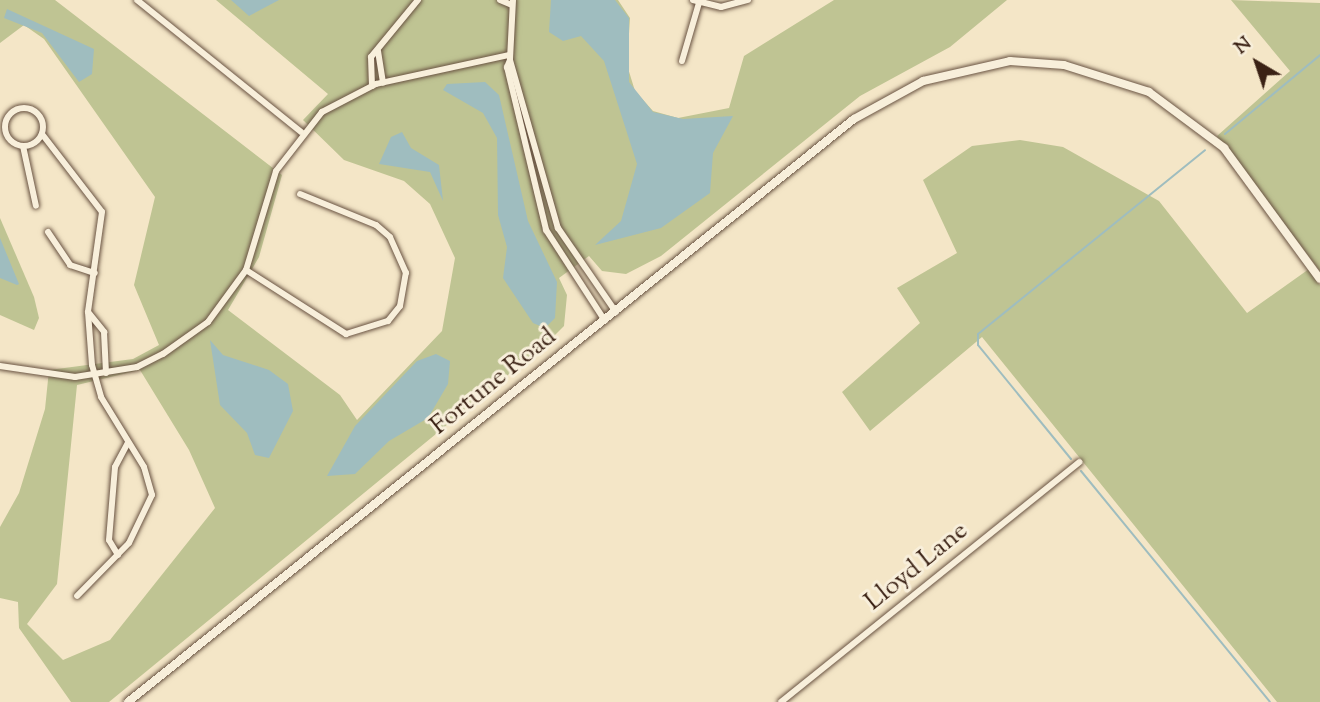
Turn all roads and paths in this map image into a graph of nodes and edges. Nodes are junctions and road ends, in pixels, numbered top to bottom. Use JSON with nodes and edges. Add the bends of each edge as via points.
{"nodes":[{"id":1,"x":137,"y":0,"type":"edge"},
{"id":2,"x":418,"y":0,"type":"edge"},
{"id":3,"x":500,"y":0,"type":"edge"},
{"id":4,"x":748,"y":0,"type":"edge"},
{"id":5,"x":696,"y":2,"type":"edge"},
{"id":6,"x":512,"y":3,"type":"edge"},
{"id":7,"x":378,"y":50,"type":"junction"},
{"id":8,"x":510,"y":57,"type":"junction"},
{"id":9,"x":682,"y":61,"type":"dead end"},
{"id":10,"x":383,"y":83,"type":"junction"},
{"id":11,"x":372,"y":86,"type":"junction"},
{"id":12,"x":302,"y":132,"type":"junction"},
{"id":13,"x":42,"y":134,"type":"junction"},
{"id":14,"x":23,"y":146,"type":"junction"},
{"id":15,"x":541,"y":162,"type":"junction"},
{"id":16,"x":529,"y":166,"type":"junction"},
{"id":17,"x":300,"y":194,"type":"dead end"},
{"id":18,"x":36,"y":206,"type":"dead end"},
{"id":19,"x":48,"y":233,"type":"dead end"},
{"id":20,"x":246,"y":270,"type":"junction"},
{"id":21,"x":95,"y":273,"type":"junction"},
{"id":22,"x":584,"y":273,"type":"junction"},
{"id":23,"x":1320,"y":279,"type":"edge"},
{"id":24,"x":575,"y":280,"type":"junction"},
{"id":25,"x":88,"y":312,"type":"junction"},
{"id":26,"x":615,"y":312,"type":"junction"},
{"id":27,"x":605,"y":321,"type":"junction"},
{"id":28,"x":0,"y":366,"type":"edge"},
{"id":29,"x":102,"y":374,"type":"junction"},
{"id":30,"x":128,"y":443,"type":"junction"},
{"id":31,"x":1079,"y":461,"type":"dead end"},
{"id":32,"x":118,"y":555,"type":"junction"},
{"id":33,"x":77,"y":596,"type":"dead end"},
{"id":34,"x":128,"y":702,"type":"edge"},
{"id":35,"x":780,"y":702,"type":"edge"}],
"edges":[{"from":1,"to":12,"type":"street"},
{"from":2,"to":7,"type":"street"},
{"from":3,"to":6,"type":"street"},
{"from":4,"to":5,"type":"street"},
{"from":5,"to":9,"type":"street"},
{"from":6,"to":8,"type":"street"},
{"from":7,"to":10,"type":"street"},
{"from":7,"to":11,"type":"street","via":[[369,66]]},
{"from":8,"to":10,"type":"street"},
{"from":8,"to":15,"type":"street"},
{"from":8,"to":16,"type":"street"},
{"from":10,"to":11,"type":"street"},
{"from":11,"to":12,"type":"street","via":[[322,112]]},
{"from":12,"to":20,"type":"street","via":[[276,170]]},
{"from":13,"to":14,"type":"street"},
{"from":13,"to":14,"type":"street","via":[[36,111],[13,111],[7,135]]},
{"from":13,"to":21,"type":"street","via":[[102,212]]},
{"from":14,"to":18,"type":"street"},
{"from":15,"to":16,"type":"street"},
{"from":15,"to":22,"type":"street","via":[[558,228]]},
{"from":16,"to":24,"type":"street","via":[[546,230]]},
{"from":17,"to":20,"type":"street","via":[[376,225],[390,237],[406,273],[400,306],[387,321],[346,334]]},
{"from":19,"to":21,"type":"street","via":[[70,265]]},
{"from":20,"to":29,"type":"street","via":[[188,339],[136,367]]},
{"from":21,"to":25,"type":"street"},
{"from":22,"to":24,"type":"street"},
{"from":22,"to":26,"type":"street"},
{"from":23,"to":26,"type":"street","name":"Fortune Road","via":[[1224,148],[1182,113],[1111,76],[1010,61],[960,69],[887,96]]},
{"from":24,"to":27,"type":"street"},
{"from":25,"to":29,"type":"street"},
{"from":25,"to":29,"type":"street","via":[[104,332]]},
{"from":26,"to":27,"type":"street","name":"Fortune Road"},
{"from":27,"to":34,"type":"street","name":"Fortune Road"},
{"from":28,"to":29,"type":"street","via":[[47,377]]},
{"from":29,"to":30,"type":"street","via":[[101,397]]},
{"from":30,"to":32,"type":"street","via":[[115,467],[109,540]]},
{"from":30,"to":32,"type":"street","via":[[152,495]]},
{"from":31,"to":35,"type":"street","name":"Lloyd Lane"},
{"from":32,"to":33,"type":"street"}]}
